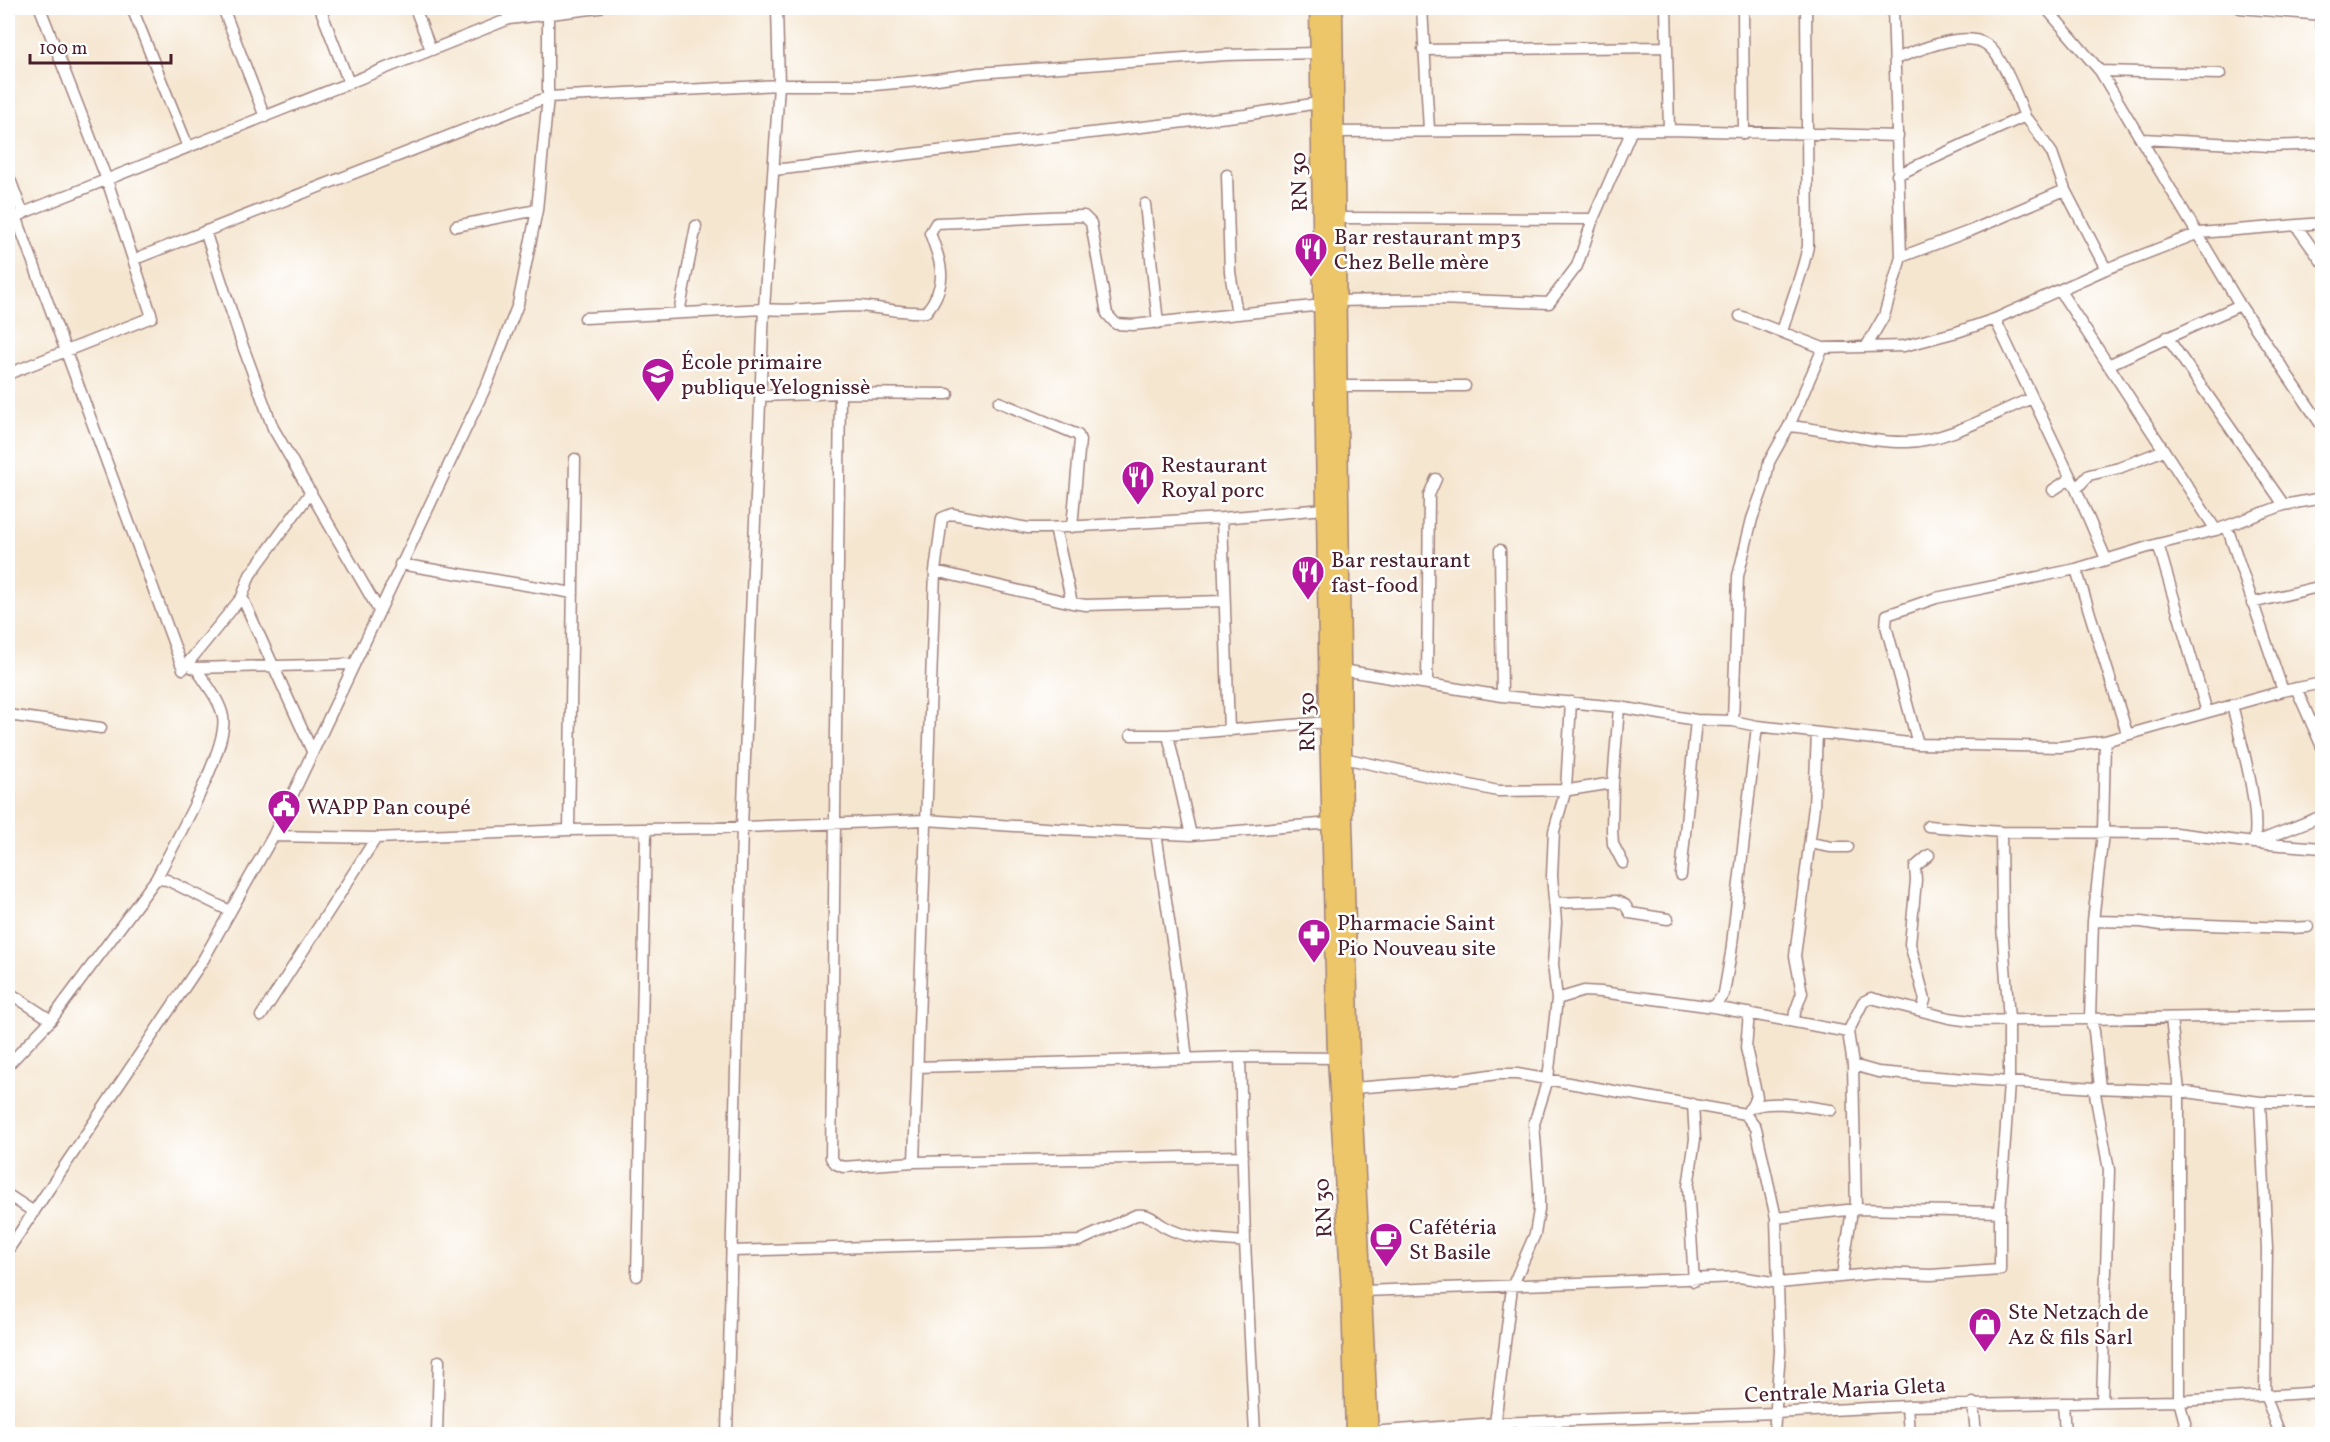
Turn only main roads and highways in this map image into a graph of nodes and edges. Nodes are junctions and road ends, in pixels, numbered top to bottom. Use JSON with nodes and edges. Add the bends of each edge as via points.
{"nodes":[{"id":1,"x":1317,"y":8,"type":"edge"},
{"id":2,"x":1334,"y":8,"type":"edge"},
{"id":3,"x":1330,"y":303,"type":"junction"},
{"id":4,"x":1364,"y":1434,"type":"edge"}],
"edges":[{"from":1,"to":3,"type":"main road","name":"RN 30","number":"RN 30","via":[[1318,103]]},
{"from":2,"to":3,"type":"main road","number":"RN 30","via":[[1337,218]]},
{"from":3,"to":4,"type":"main road","number":"RN 30","via":[[1340,386],[1343,758],[1364,1291]]},
{"from":3,"to":4,"type":"main road","name":"RN 30","number":"RN 30","via":[[1324,509],[1336,1058],[1350,1293]]}]}
